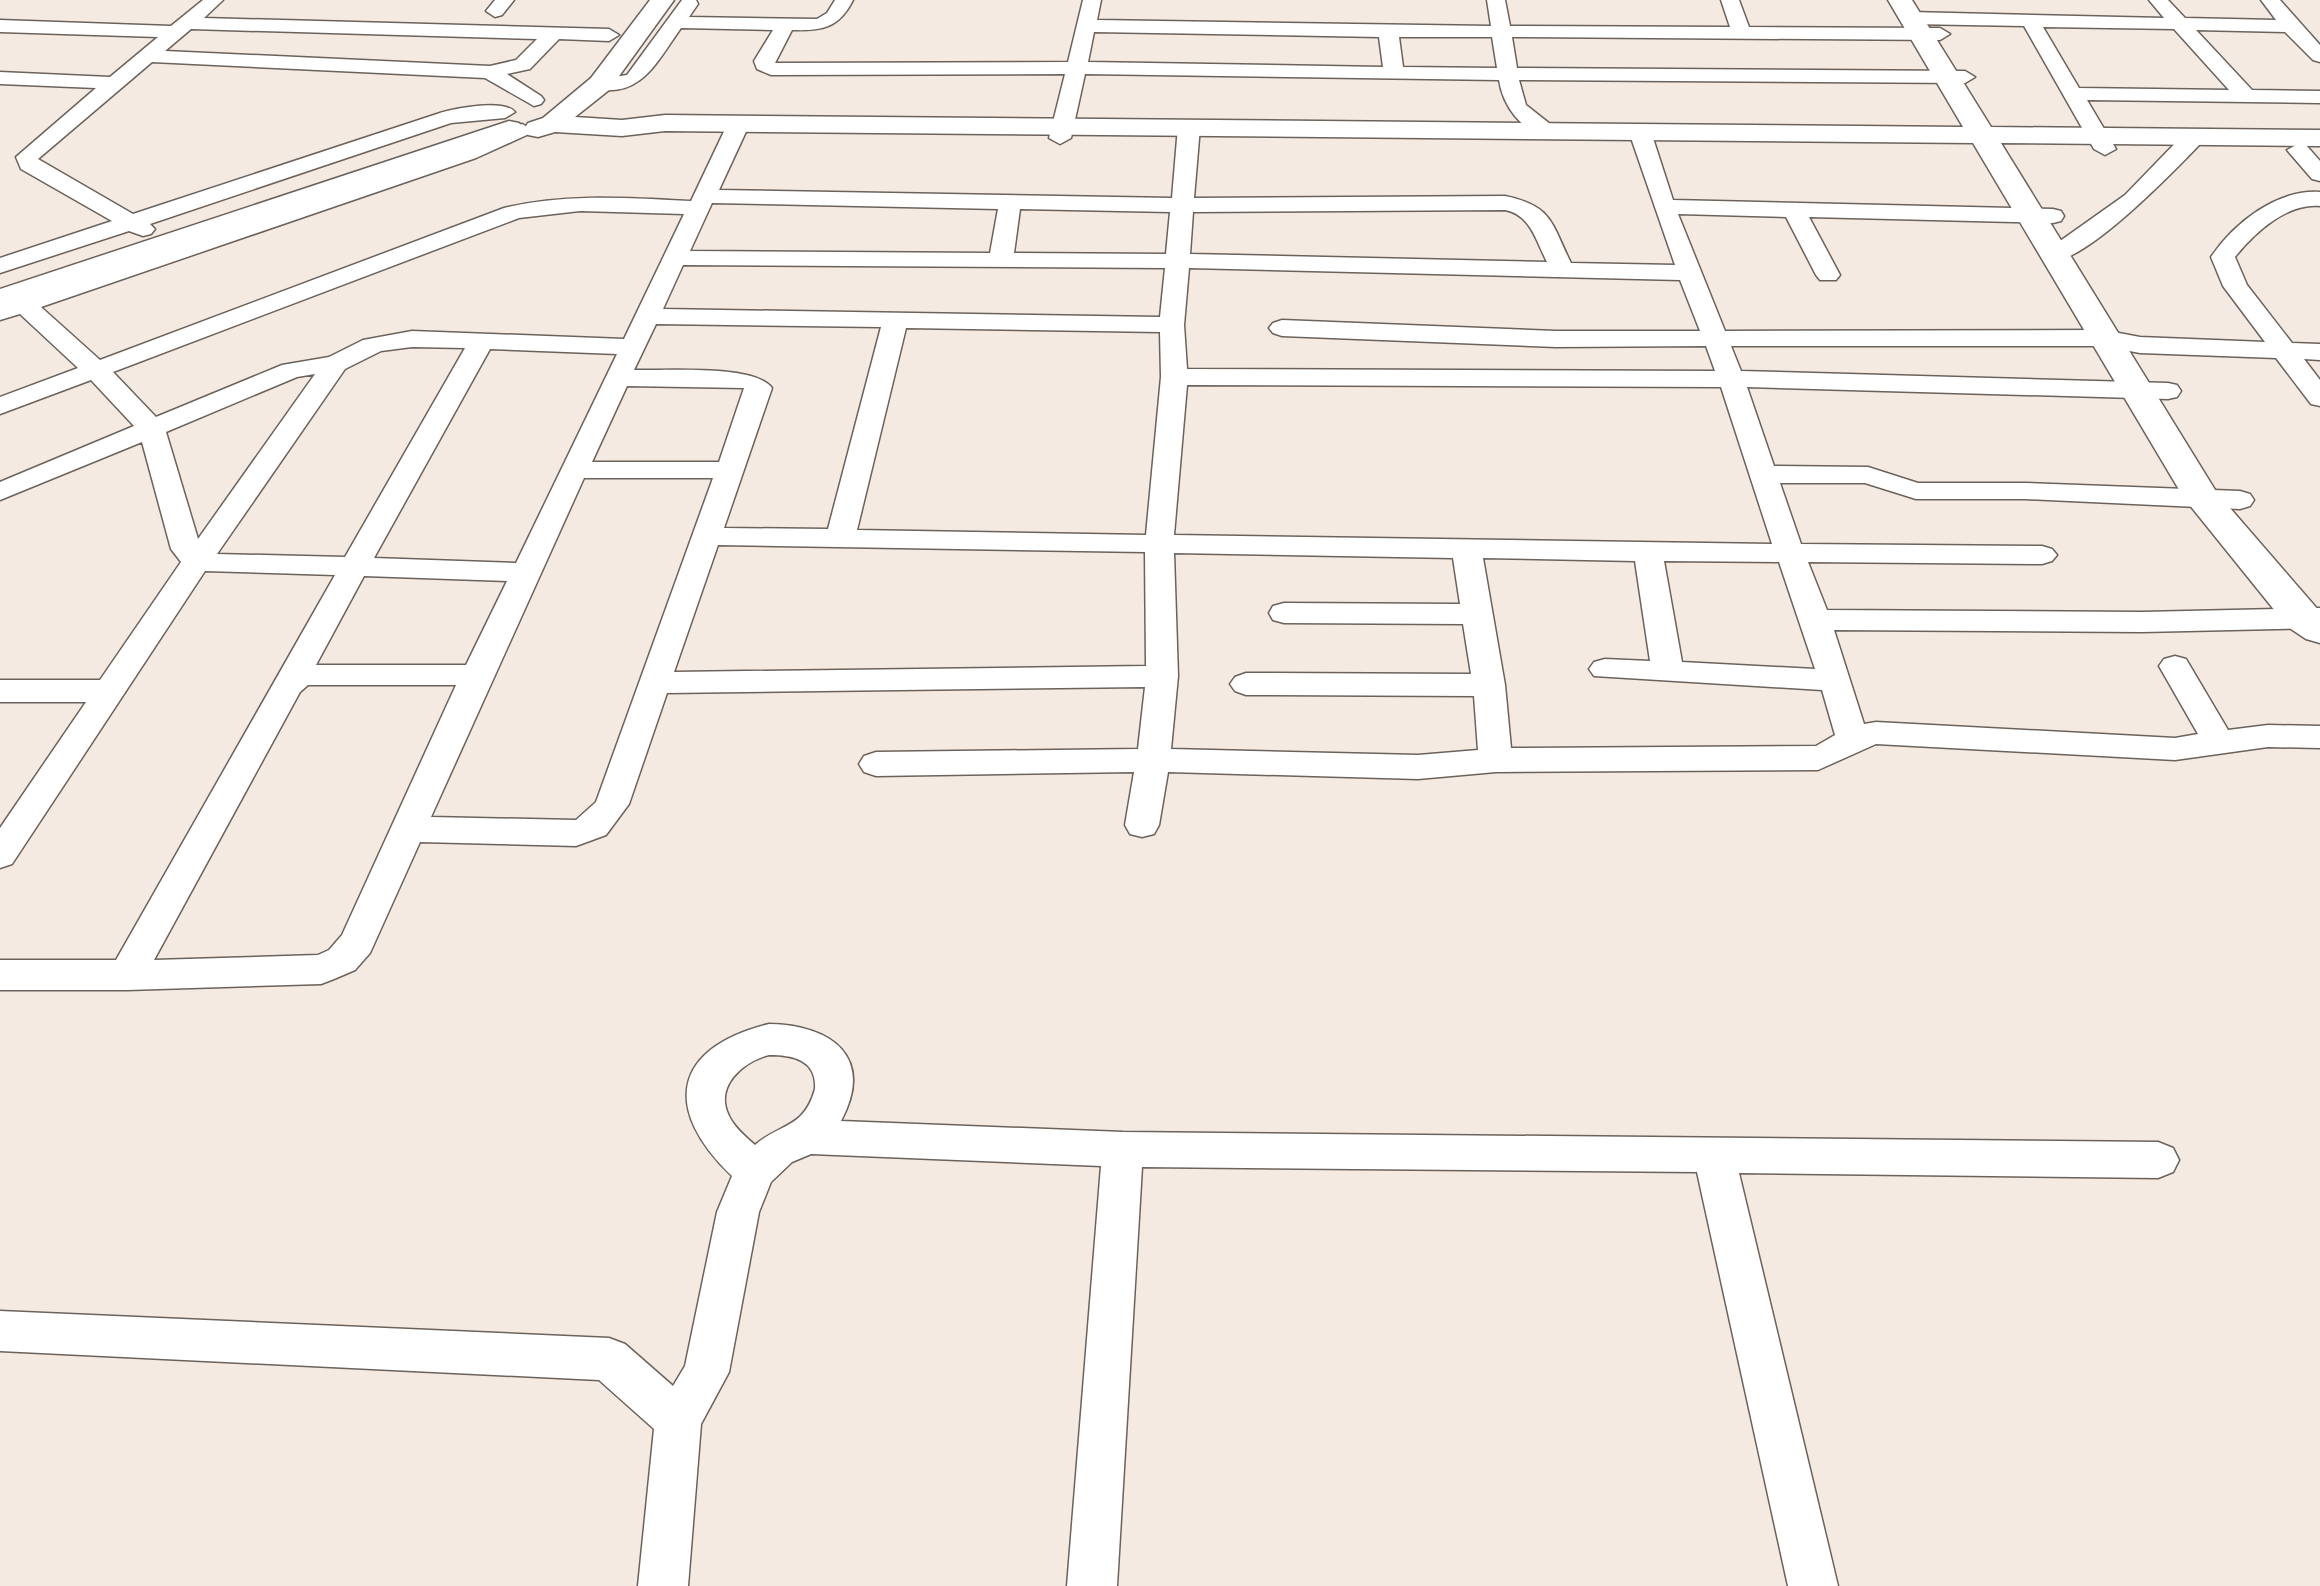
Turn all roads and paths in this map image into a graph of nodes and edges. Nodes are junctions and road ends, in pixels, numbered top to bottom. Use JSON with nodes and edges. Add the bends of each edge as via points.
{"nodes":[{"id":1,"x":214,"y":0,"type":"edge"},
{"id":2,"x":635,"y":0,"type":"edge"},
{"id":3,"x":692,"y":0,"type":"edge"},
{"id":4,"x":844,"y":0,"type":"edge"},
{"id":5,"x":1092,"y":0,"type":"edge"},
{"id":6,"x":1496,"y":0,"type":"edge"},
{"id":7,"x":1730,"y":0,"type":"edge"},
{"id":8,"x":2158,"y":0,"type":"edge"},
{"id":9,"x":2270,"y":0,"type":"edge"},
{"id":10,"x":669,"y":11,"type":"edge"},
{"id":11,"x":1920,"y":17,"type":"edge"},
{"id":12,"x":2029,"y":19,"type":"junction"},
{"id":13,"x":786,"y":25,"type":"junction"},
{"id":14,"x":2179,"y":25,"type":"junction"},
{"id":15,"x":0,"y":26,"type":"edge"},
{"id":16,"x":1084,"y":26,"type":"junction"},
{"id":17,"x":2290,"y":26,"type":"junction"},
{"id":18,"x":181,"y":27,"type":"junction"},
{"id":19,"x":1388,"y":31,"type":"junction"},
{"id":20,"x":1500,"y":31,"type":"junction"},
{"id":21,"x":1742,"y":33,"type":"junction"},
{"id":22,"x":553,"y":34,"type":"junction"},
{"id":23,"x":609,"y":35,"type":"junction"},
{"id":24,"x":1607,"y":53,"type":"junction"},
{"id":25,"x":147,"y":56,"type":"junction"},
{"id":26,"x":2320,"y":56,"type":"edge"},
{"id":27,"x":1074,"y":68,"type":"junction"},
{"id":28,"x":490,"y":72,"type":"junction"},
{"id":29,"x":1394,"y":73,"type":"junction"},
{"id":30,"x":1506,"y":73,"type":"junction"},
{"id":31,"x":1956,"y":76,"type":"junction"},
{"id":32,"x":0,"y":78,"type":"edge"},
{"id":33,"x":115,"y":83,"type":"junction"},
{"id":34,"x":2074,"y":94,"type":"junction"},
{"id":35,"x":2246,"y":96,"type":"junction"},
{"id":36,"x":2320,"y":97,"type":"edge"},
{"id":37,"x":574,"y":106,"type":"junction"},
{"id":38,"x":515,"y":116,"type":"junction"},
{"id":39,"x":736,"y":128,"type":"junction"},
{"id":40,"x":1061,"y":131,"type":"junction"},
{"id":41,"x":1548,"y":131,"type":"junction"},
{"id":42,"x":1188,"y":133,"type":"junction"},
{"id":43,"x":1643,"y":138,"type":"junction"},
{"id":44,"x":2100,"y":141,"type":"junction"},
{"id":45,"x":1995,"y":142,"type":"junction"},
{"id":46,"x":2189,"y":143,"type":"junction"},
{"id":47,"x":2313,"y":146,"type":"edge"},
{"id":48,"x":2320,"y":174,"type":"edge"},
{"id":49,"x":2320,"y":199,"type":"edge"},
{"id":50,"x":700,"y":202,"type":"junction"},
{"id":51,"x":1010,"y":202,"type":"junction"},
{"id":52,"x":1182,"y":205,"type":"junction"},
{"id":53,"x":1664,"y":207,"type":"junction"},
{"id":54,"x":1793,"y":209,"type":"junction"},
{"id":55,"x":2041,"y":216,"type":"junction"},
{"id":56,"x":138,"y":226,"type":"junction"},
{"id":57,"x":2062,"y":250,"type":"junction"},
{"id":58,"x":674,"y":258,"type":"junction"},
{"id":59,"x":1001,"y":259,"type":"junction"},
{"id":60,"x":1177,"y":261,"type":"junction"},
{"id":61,"x":0,"y":266,"type":"edge"},
{"id":62,"x":1562,"y":270,"type":"junction"},
{"id":63,"x":1689,"y":273,"type":"junction"},
{"id":64,"x":1828,"y":275,"type":"dead end"},
{"id":65,"x":0,"y":281,"type":"edge"},
{"id":66,"x":8,"y":306,"type":"edge"},
{"id":67,"x":649,"y":316,"type":"junction"},
{"id":68,"x":895,"y":320,"type":"junction"},
{"id":69,"x":1172,"y":325,"type":"junction"},
{"id":70,"x":1282,"y":328,"type":"dead end"},
{"id":71,"x":2103,"y":338,"type":"junction"},
{"id":72,"x":1713,"y":339,"type":"junction"},
{"id":73,"x":481,"y":342,"type":"junction"},
{"id":74,"x":2140,"y":345,"type":"junction"},
{"id":75,"x":634,"y":347,"type":"junction"},
{"id":76,"x":2282,"y":351,"type":"junction"},
{"id":77,"x":2320,"y":352,"type":"edge"},
{"id":78,"x":336,"y":364,"type":"junction"},
{"id":79,"x":95,"y":369,"type":"junction"},
{"id":80,"x":1174,"y":377,"type":"junction"},
{"id":81,"x":621,"y":378,"type":"junction"},
{"id":82,"x":1731,"y":379,"type":"junction"},
{"id":83,"x":2152,"y":390,"type":"junction"},
{"id":84,"x":2320,"y":398,"type":"edge"},
{"id":85,"x":0,"y":406,"type":"edge"},
{"id":86,"x":152,"y":429,"type":"junction"},
{"id":87,"x":575,"y":470,"type":"junction"},
{"id":88,"x":731,"y":470,"type":"junction"},
{"id":89,"x":1764,"y":474,"type":"junction"},
{"id":90,"x":0,"y":492,"type":"edge"},
{"id":91,"x":2202,"y":498,"type":"junction"},
{"id":92,"x":2240,"y":500,"type":"junction"},
{"id":93,"x":707,"y":536,"type":"junction"},
{"id":94,"x":840,"y":538,"type":"junction"},
{"id":95,"x":1159,"y":544,"type":"junction"},
{"id":96,"x":1466,"y":547,"type":"junction"},
{"id":97,"x":1789,"y":551,"type":"junction"},
{"id":98,"x":1648,"y":552,"type":"junction"},
{"id":99,"x":2042,"y":555,"type":"dead end"},
{"id":100,"x":196,"y":562,"type":"junction"},
{"id":101,"x":357,"y":567,"type":"junction"},
{"id":102,"x":525,"y":572,"type":"junction"},
{"id":103,"x":1284,"y":613,"type":"dead end"},
{"id":104,"x":1477,"y":614,"type":"junction"},
{"id":105,"x":2315,"y":618,"type":"edge"},
{"id":106,"x":1816,"y":620,"type":"junction"},
{"id":107,"x":2175,"y":666,"type":"dead end"},
{"id":108,"x":1605,"y":669,"type":"dead end"},
{"id":109,"x":1668,"y":672,"type":"junction"},
{"id":110,"x":477,"y":675,"type":"junction"},
{"id":111,"x":1162,"y":676,"type":"junction"},
{"id":112,"x":1834,"y":680,"type":"junction"},
{"id":113,"x":655,"y":683,"type":"junction"},
{"id":114,"x":1246,"y":684,"type":"dead end"},
{"id":115,"x":1489,"y":685,"type":"junction"},
{"id":116,"x":288,"y":686,"type":"junction"},
{"id":117,"x":0,"y":691,"type":"edge"},
{"id":118,"x":110,"y":691,"type":"junction"},
{"id":119,"x":1852,"y":737,"type":"junction"},
{"id":120,"x":2320,"y":737,"type":"edge"},
{"id":121,"x":2218,"y":741,"type":"junction"},
{"id":122,"x":1153,"y":760,"type":"junction"},
{"id":123,"x":1496,"y":760,"type":"junction"},
{"id":124,"x":876,"y":764,"type":"dead end"},
{"id":125,"x":11,"y":822,"type":"edge"},
{"id":126,"x":1142,"y":825,"type":"dead end"},
{"id":127,"x":406,"y":829,"type":"junction"},
{"id":128,"x":0,"y":855,"type":"edge"},
{"id":129,"x":0,"y":975,"type":"edge"},
{"id":130,"x":127,"y":975,"type":"junction"},
{"id":131,"x":808,"y":1137,"type":"junction"},
{"id":132,"x":1123,"y":1149,"type":"junction"},
{"id":133,"x":1714,"y":1155,"type":"junction"},
{"id":134,"x":2158,"y":1160,"type":"dead end"},
{"id":135,"x":755,"y":1171,"type":"junction"},
{"id":136,"x":0,"y":1331,"type":"edge"},
{"id":137,"x":678,"y":1420,"type":"junction"},
{"id":138,"x":663,"y":1586,"type":"edge"},
{"id":139,"x":1092,"y":1586,"type":"edge"},
{"id":140,"x":1813,"y":1586,"type":"edge"}],
"edges":[{"from":1,"to":18,"type":"street"},
{"from":2,"to":23,"type":"street"},
{"from":3,"to":10,"type":"street"},
{"from":4,"to":13,"type":"street","via":[[829,23]]},
{"from":5,"to":16,"type":"street"},
{"from":6,"to":20,"type":"street"},
{"from":7,"to":21,"type":"street"},
{"from":8,"to":14,"type":"street"},
{"from":9,"to":17,"type":"street"},
{"from":10,"to":13,"type":"street"},
{"from":10,"to":37,"type":"street"},
{"from":11,"to":12,"type":"street"},
{"from":11,"to":21,"type":"street"},
{"from":11,"to":31,"type":"street"},
{"from":12,"to":14,"type":"street"},
{"from":12,"to":34,"type":"street"},
{"from":13,"to":27,"type":"street","via":[[764,61],[771,69]]},
{"from":14,"to":17,"type":"street"},
{"from":14,"to":35,"type":"street"},
{"from":15,"to":18,"type":"street"},
{"from":16,"to":19,"type":"street","via":[[1324,23]]},
{"from":16,"to":27,"type":"street"},
{"from":17,"to":26,"type":"street"},
{"from":18,"to":22,"type":"street"},
{"from":18,"to":25,"type":"street"},
{"from":19,"to":20,"type":"street"},
{"from":19,"to":29,"type":"street"},
{"from":20,"to":24,"type":"street"},
{"from":20,"to":30,"type":"street"},
{"from":21,"to":24,"type":"street"},
{"from":22,"to":23,"type":"street"},
{"from":22,"to":28,"type":"street","via":[[523,65]]},
{"from":23,"to":38,"type":"street","via":[[582,72]]},
{"from":24,"to":30,"type":"street"},
{"from":24,"to":31,"type":"street"},
{"from":25,"to":28,"type":"street"},
{"from":25,"to":33,"type":"street"},
{"from":27,"to":29,"type":"street"},
{"from":27,"to":40,"type":"street"},
{"from":28,"to":38,"type":"street"},
{"from":29,"to":30,"type":"street"},
{"from":30,"to":41,"type":"street","via":[[1517,108]]},
{"from":31,"to":45,"type":"street"},
{"from":32,"to":33,"type":"street"},
{"from":33,"to":56,"type":"street","via":[[27,157],[29,164]]},
{"from":34,"to":35,"type":"street"},
{"from":34,"to":44,"type":"street"},
{"from":35,"to":36,"type":"street"},
{"from":37,"to":38,"type":"street"},
{"from":37,"to":39,"type":"street","via":[[611,128],[641,134]]},
{"from":38,"to":56,"type":"street"},
{"from":38,"to":66,"type":"street"},
{"from":39,"to":40,"type":"street"},
{"from":39,"to":50,"type":"street"},
{"from":40,"to":42,"type":"street"},
{"from":41,"to":42,"type":"street"},
{"from":41,"to":43,"type":"street"},
{"from":42,"to":43,"type":"street"},
{"from":42,"to":52,"type":"street"},
{"from":43,"to":45,"type":"street"},
{"from":43,"to":53,"type":"street"},
{"from":44,"to":45,"type":"street"},
{"from":44,"to":46,"type":"street"},
{"from":45,"to":55,"type":"street"},
{"from":46,"to":47,"type":"street"},
{"from":46,"to":57,"type":"street","via":[[2133,200]]},
{"from":47,"to":48,"type":"street"},
{"from":49,"to":76,"type":"street","via":[[2284,205],[2232,244],[2223,257],[2235,286]]},
{"from":50,"to":51,"type":"street"},
{"from":50,"to":58,"type":"street"},
{"from":50,"to":79,"type":"street","via":[[537,206]]},
{"from":51,"to":52,"type":"street"},
{"from":51,"to":59,"type":"street"},
{"from":52,"to":60,"type":"street"},
{"from":52,"to":62,"type":"street","via":[[1505,203],[1525,207],[1537,218]]},
{"from":53,"to":54,"type":"street"},
{"from":53,"to":63,"type":"street"},
{"from":54,"to":55,"type":"street"},
{"from":54,"to":64,"type":"street"},
{"from":55,"to":57,"type":"street"},
{"from":56,"to":61,"type":"street"},
{"from":56,"to":65,"type":"street"},
{"from":57,"to":71,"type":"street"},
{"from":57,"to":74,"type":"street"},
{"from":58,"to":59,"type":"street"},
{"from":58,"to":67,"type":"street"},
{"from":59,"to":60,"type":"street"},
{"from":60,"to":62,"type":"street"},
{"from":60,"to":69,"type":"street"},
{"from":62,"to":63,"type":"street"},
{"from":63,"to":72,"type":"street"},
{"from":66,"to":79,"type":"street"},
{"from":67,"to":68,"type":"street"},
{"from":67,"to":75,"type":"street"},
{"from":68,"to":69,"type":"street"},
{"from":68,"to":94,"type":"street"},
{"from":69,"to":80,"type":"street"},
{"from":70,"to":72,"type":"street","via":[[1556,339]]},
{"from":71,"to":72,"type":"street"},
{"from":71,"to":74,"type":"street"},
{"from":71,"to":83,"type":"street"},
{"from":72,"to":82,"type":"street"},
{"from":73,"to":75,"type":"street"},
{"from":73,"to":78,"type":"street","via":[[380,341]]},
{"from":73,"to":101,"type":"street"},
{"from":74,"to":76,"type":"street"},
{"from":74,"to":83,"type":"street"},
{"from":75,"to":81,"type":"street"},
{"from":76,"to":77,"type":"street"},
{"from":76,"to":84,"type":"street"},
{"from":78,"to":86,"type":"street","via":[[291,370]]},
{"from":78,"to":100,"type":"street"},
{"from":79,"to":85,"type":"street"},
{"from":79,"to":86,"type":"street"},
{"from":80,"to":82,"type":"street"},
{"from":80,"to":95,"type":"street"},
{"from":81,"to":87,"type":"street"},
{"from":81,"to":88,"type":"street","via":[[752,382],[759,388],[757,397]]},
{"from":82,"to":83,"type":"street"},
{"from":82,"to":89,"type":"street"},
{"from":83,"to":91,"type":"street"},
{"from":83,"to":92,"type":"street"},
{"from":86,"to":90,"type":"street"},
{"from":86,"to":100,"type":"street","via":[[186,549]]},
{"from":87,"to":88,"type":"street"},
{"from":87,"to":102,"type":"street"},
{"from":88,"to":93,"type":"street"},
{"from":89,"to":91,"type":"street","via":[[1868,475],[1916,491]]},
{"from":89,"to":97,"type":"street"},
{"from":91,"to":92,"type":"street"},
{"from":91,"to":105,"type":"street"},
{"from":92,"to":105,"type":"street"},
{"from":93,"to":94,"type":"street"},
{"from":93,"to":113,"type":"street"},
{"from":94,"to":95,"type":"street"},
{"from":95,"to":96,"type":"street"},
{"from":95,"to":111,"type":"street"},
{"from":96,"to":98,"type":"street"},
{"from":96,"to":104,"type":"street"},
{"from":97,"to":98,"type":"street"},
{"from":97,"to":99,"type":"street"},
{"from":97,"to":106,"type":"street"},
{"from":98,"to":109,"type":"street"},
{"from":100,"to":101,"type":"street"},
{"from":100,"to":118,"type":"street"},
{"from":101,"to":102,"type":"street"},
{"from":101,"to":116,"type":"street"},
{"from":102,"to":110,"type":"street"},
{"from":103,"to":104,"type":"street"},
{"from":104,"to":115,"type":"street"},
{"from":105,"to":106,"type":"street"},
{"from":106,"to":112,"type":"street"},
{"from":107,"to":121,"type":"street"},
{"from":108,"to":109,"type":"street"},
{"from":109,"to":112,"type":"street"},
{"from":110,"to":116,"type":"street","via":[[300,675]]},
{"from":110,"to":127,"type":"street"},
{"from":111,"to":113,"type":"street"},
{"from":111,"to":122,"type":"street"},
{"from":112,"to":119,"type":"street"},
{"from":113,"to":127,"type":"street","via":[[612,804],[591,830]]},
{"from":114,"to":115,"type":"street"},
{"from":115,"to":123,"type":"street"},
{"from":116,"to":130,"type":"street"},
{"from":117,"to":118,"type":"street"},
{"from":118,"to":125,"type":"street"},
{"from":119,"to":121,"type":"street","via":[[1876,733],[2175,749]]},
{"from":119,"to":123,"type":"street","via":[[1833,754],[1818,758]]},
{"from":120,"to":121,"type":"street"},
{"from":122,"to":123,"type":"street","via":[[1418,767]]},
{"from":122,"to":124,"type":"street"},
{"from":122,"to":126,"type":"street"},
{"from":125,"to":128,"type":"street"},
{"from":127,"to":130,"type":"street","via":[[357,943],[342,960],[321,969]]},
{"from":129,"to":130,"type":"street"},
{"from":131,"to":132,"type":"street"},
{"from":131,"to":135,"type":"street","via":[[778,1150]]},
{"from":131,"to":135,"type":"street","via":[[836,1084],[830,1064],[817,1048],[787,1038],[745,1043],[716,1065],[706,1088],[706,1110],[712,1125]]},
{"from":132,"to":133,"type":"street"},
{"from":132,"to":139,"type":"street"},
{"from":133,"to":134,"type":"street"},
{"from":133,"to":140,"type":"street"},
{"from":135,"to":137,"type":"street","via":[[738,1212],[706,1372]]},
{"from":136,"to":137,"type":"street","via":[[609,1359]]},
{"from":137,"to":138,"type":"street"}]}
